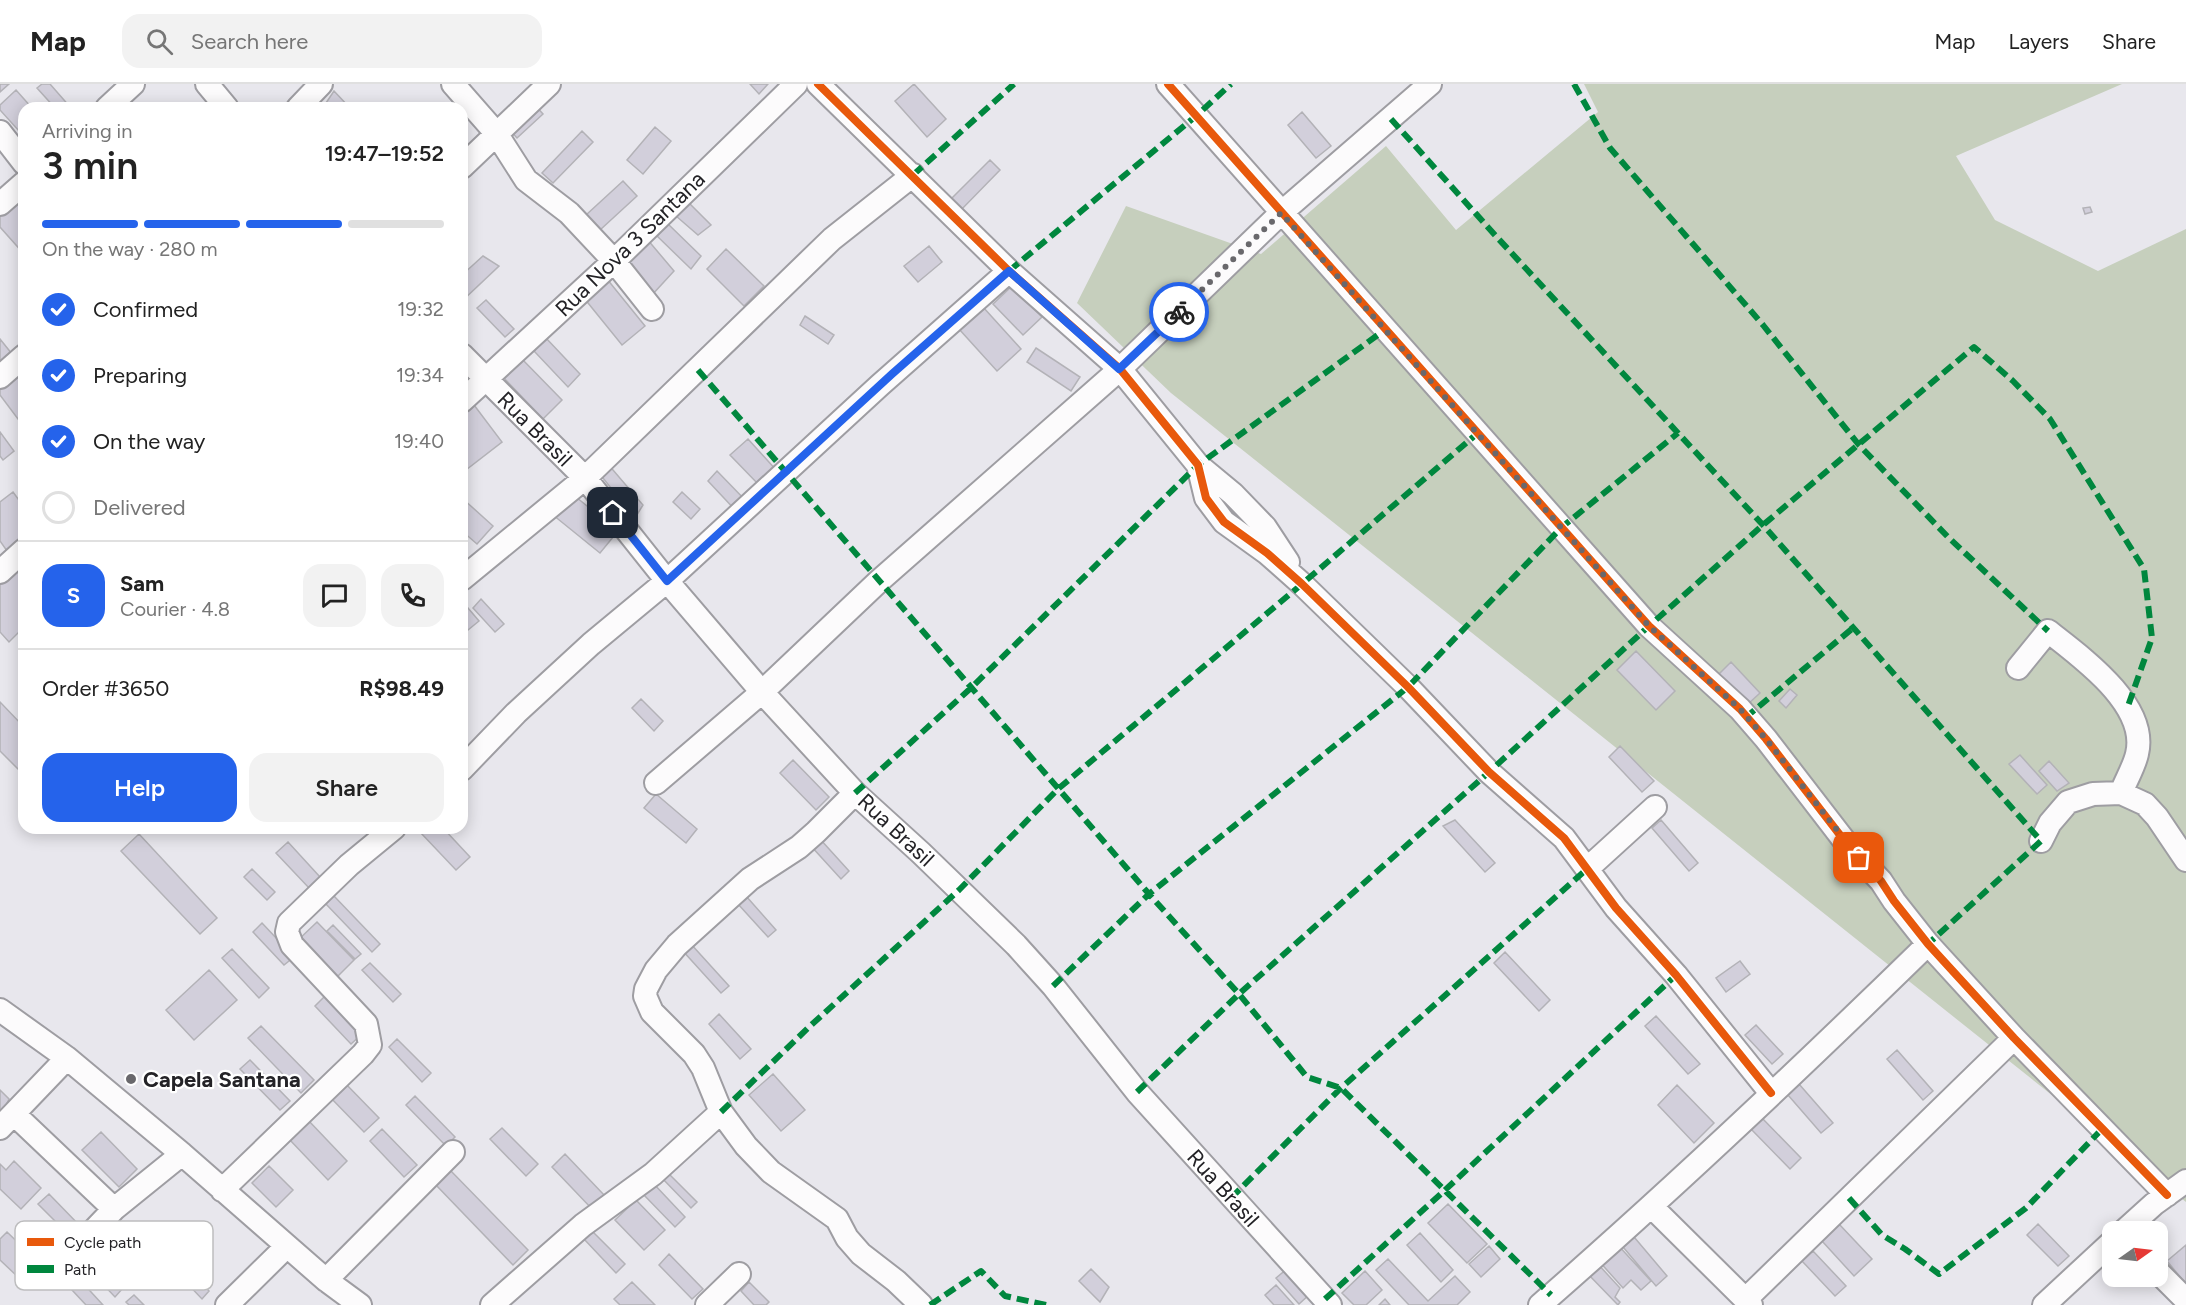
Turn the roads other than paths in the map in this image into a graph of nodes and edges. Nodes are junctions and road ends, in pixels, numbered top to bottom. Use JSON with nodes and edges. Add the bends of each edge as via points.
{"nodes":[{"id":1,"x":133,"y":84,"type":"edge"},
{"id":2,"x":207,"y":84,"type":"edge"},
{"id":3,"x":321,"y":84,"type":"edge"},
{"id":4,"x":453,"y":84,"type":"edge"},
{"id":5,"x":549,"y":84,"type":"edge"},
{"id":6,"x":796,"y":84,"type":"edge"},
{"id":7,"x":818,"y":84,"type":"edge"},
{"id":8,"x":1168,"y":84,"type":"edge"},
{"id":9,"x":1430,"y":84,"type":"edge"},
{"id":10,"x":114,"y":102,"type":"edge"},
{"id":11,"x":222,"y":102,"type":"edge"},
{"id":12,"x":303,"y":102,"type":"edge"},
{"id":13,"x":0,"y":132,"type":"edge"},
{"id":14,"x":496,"y":133,"type":"junction"},
{"id":15,"x":18,"y":155,"type":"edge"},
{"id":16,"x":468,"y":160,"type":"edge"},
{"id":17,"x":913,"y":175,"type":"junction"},
{"id":18,"x":18,"y":188,"type":"edge"},
{"id":19,"x":0,"y":204,"type":"edge"},
{"id":20,"x":1281,"y":213,"type":"junction"},
{"id":21,"x":614,"y":261,"type":"junction"},
{"id":22,"x":1009,"y":271,"type":"junction"},
{"id":23,"x":652,"y":309,"type":"dead end"},
{"id":24,"x":18,"y":361,"type":"edge"},
{"id":25,"x":468,"y":361,"type":"edge"},
{"id":26,"x":1119,"y":369,"type":"junction"},
{"id":27,"x":0,"y":377,"type":"edge"},
{"id":28,"x":486,"y":380,"type":"junction"},
{"id":29,"x":468,"y":396,"type":"edge"},
{"id":30,"x":585,"y":478,"type":"junction"},
{"id":31,"x":18,"y":556,"type":"edge"},
{"id":32,"x":0,"y":572,"type":"edge"},
{"id":33,"x":468,"y":574,"type":"edge"},
{"id":34,"x":667,"y":581,"type":"junction"},
{"id":35,"x":2018,"y":668,"type":"dead end"},
{"id":36,"x":762,"y":692,"type":"junction"},
{"id":37,"x":468,"y":763,"type":"edge"},
{"id":38,"x":656,"y":783,"type":"dead end"},
{"id":39,"x":855,"y":793,"type":"junction"},
{"id":40,"x":2121,"y":793,"type":"junction"},
{"id":41,"x":1654,"y":807,"type":"dead end"},
{"id":42,"x":387,"y":834,"type":"edge"},
{"id":43,"x":2041,"y":841,"type":"dead end"},
{"id":44,"x":2186,"y":860,"type":"edge"},
{"id":45,"x":1588,"y":868,"type":"junction"},
{"id":46,"x":1928,"y":944,"type":"junction"},
{"id":47,"x":0,"y":1010,"type":"edge"},
{"id":48,"x":2014,"y":1038,"type":"junction"},
{"id":49,"x":67,"y":1058,"type":"junction"},
{"id":50,"x":1771,"y":1093,"type":"junction"},
{"id":51,"x":721,"y":1112,"type":"junction"},
{"id":52,"x":7,"y":1121,"type":"edge"},
{"id":53,"x":453,"y":1152,"type":"dead end"},
{"id":54,"x":182,"y":1154,"type":"junction"},
{"id":55,"x":2186,"y":1181,"type":"edge"},
{"id":56,"x":222,"y":1190,"type":"junction"},
{"id":57,"x":2167,"y":1195,"type":"junction"},
{"id":58,"x":1651,"y":1206,"type":"junction"},
{"id":59,"x":114,"y":1209,"type":"junction"},
{"id":60,"x":103,"y":1221,"type":"edge"},
{"id":61,"x":2136,"y":1221,"type":"edge"},
{"id":62,"x":287,"y":1246,"type":"junction"},
{"id":63,"x":2102,"y":1251,"type":"edge"},
{"id":64,"x":739,"y":1274,"type":"dead end"},
{"id":65,"x":326,"y":1280,"type":"junction"},
{"id":66,"x":2168,"y":1282,"type":"edge"},
{"id":67,"x":2186,"y":1300,"type":"edge"},
{"id":68,"x":1552,"y":1302,"type":"edge"},
{"id":69,"x":1748,"y":1302,"type":"edge"},
{"id":70,"x":1325,"y":1303,"type":"edge"},
{"id":71,"x":227,"y":1305,"type":"edge"},
{"id":72,"x":360,"y":1305,"type":"edge"},
{"id":73,"x":492,"y":1305,"type":"edge"},
{"id":74,"x":706,"y":1305,"type":"edge"},
{"id":75,"x":921,"y":1305,"type":"edge"},
{"id":76,"x":2044,"y":1305,"type":"edge"}],
"edges":[{"from":1,"to":10,"type":"street"},
{"from":2,"to":11,"type":"street"},
{"from":3,"to":12,"type":"street"},
{"from":4,"to":14,"type":"street"},
{"from":5,"to":14,"type":"street"},
{"from":6,"to":21,"type":"street","name":"Rua Nova 3 Santana"},
{"from":7,"to":17,"type":"street"},
{"from":8,"to":20,"type":"street"},
{"from":9,"to":20,"type":"street"},
{"from":13,"to":15,"type":"street"},
{"from":14,"to":16,"type":"street"},
{"from":14,"to":21,"type":"street","via":[[526,180],[569,213]]},
{"from":17,"to":22,"type":"street"},
{"from":17,"to":30,"type":"street","via":[[832,239]]},
{"from":18,"to":19,"type":"street"},
{"from":20,"to":26,"type":"street"},
{"from":20,"to":46,"type":"street","via":[[1649,626],[1740,709]]},
{"from":21,"to":23,"type":"street"},
{"from":21,"to":28,"type":"street","name":"Rua Nova 3 Santana"},
{"from":22,"to":26,"type":"street"},
{"from":22,"to":34,"type":"street"},
{"from":24,"to":27,"type":"street"},
{"from":25,"to":28,"type":"street","name":"Rua Brasil"},
{"from":26,"to":36,"type":"street","via":[[879,581]]},
{"from":26,"to":45,"type":"street","via":[[1198,465],[1206,498],[1224,522],[1302,584],[1489,772],[1564,838]]},
{"from":28,"to":29,"type":"street","name":"Rua Nova 3 Santana"},
{"from":28,"to":30,"type":"street","name":"Rua Brasil"},
{"from":30,"to":33,"type":"street"},
{"from":30,"to":34,"type":"street","name":"Rua Brasil"},
{"from":31,"to":32,"type":"street"},
{"from":34,"to":36,"type":"street","name":"Rua Brasil"},
{"from":34,"to":37,"type":"street","via":[[591,644]]},
{"from":35,"to":40,"type":"street","via":[[2048,631],[2090,664],[2128,706],[2138,733],[2137,753]]},
{"from":36,"to":38,"type":"street"},
{"from":36,"to":39,"type":"street","name":"Rua Brasil"},
{"from":39,"to":51,"type":"street","via":[[799,847],[750,879],[692,930],[656,970],[646,989],[652,1012],[703,1068]]},
{"from":39,"to":70,"type":"street","name":"Rua Brasil","via":[[1016,945],[1137,1092]]},
{"from":40,"to":43,"type":"street","via":[[2093,794],[2068,802]]},
{"from":40,"to":44,"type":"street","via":[[2145,804]]},
{"from":41,"to":45,"type":"street"},
{"from":42,"to":56,"type":"street","via":[[334,879],[289,923],[286,932],[292,945],[366,1024],[370,1045]]},
{"from":45,"to":50,"type":"street","via":[[1616,908]]},
{"from":46,"to":48,"type":"street"},
{"from":46,"to":50,"type":"street"},
{"from":47,"to":49,"type":"street"},
{"from":48,"to":57,"type":"street"},
{"from":48,"to":69,"type":"street"},
{"from":49,"to":52,"type":"street"},
{"from":49,"to":54,"type":"street"},
{"from":50,"to":58,"type":"street"},
{"from":51,"to":73,"type":"street","via":[[653,1174],[583,1225]]},
{"from":51,"to":75,"type":"street","via":[[771,1172],[837,1220],[861,1254]]},
{"from":52,"to":59,"type":"street"},
{"from":53,"to":65,"type":"street"},
{"from":54,"to":56,"type":"street"},
{"from":54,"to":59,"type":"street"},
{"from":55,"to":57,"type":"street"},
{"from":56,"to":62,"type":"street"},
{"from":57,"to":61,"type":"street"},
{"from":58,"to":68,"type":"street"},
{"from":58,"to":69,"type":"street"},
{"from":59,"to":60,"type":"street"},
{"from":62,"to":65,"type":"street"},
{"from":62,"to":71,"type":"street"},
{"from":63,"to":76,"type":"street"},
{"from":64,"to":74,"type":"street"},
{"from":65,"to":72,"type":"street"},
{"from":66,"to":67,"type":"street"}]}
